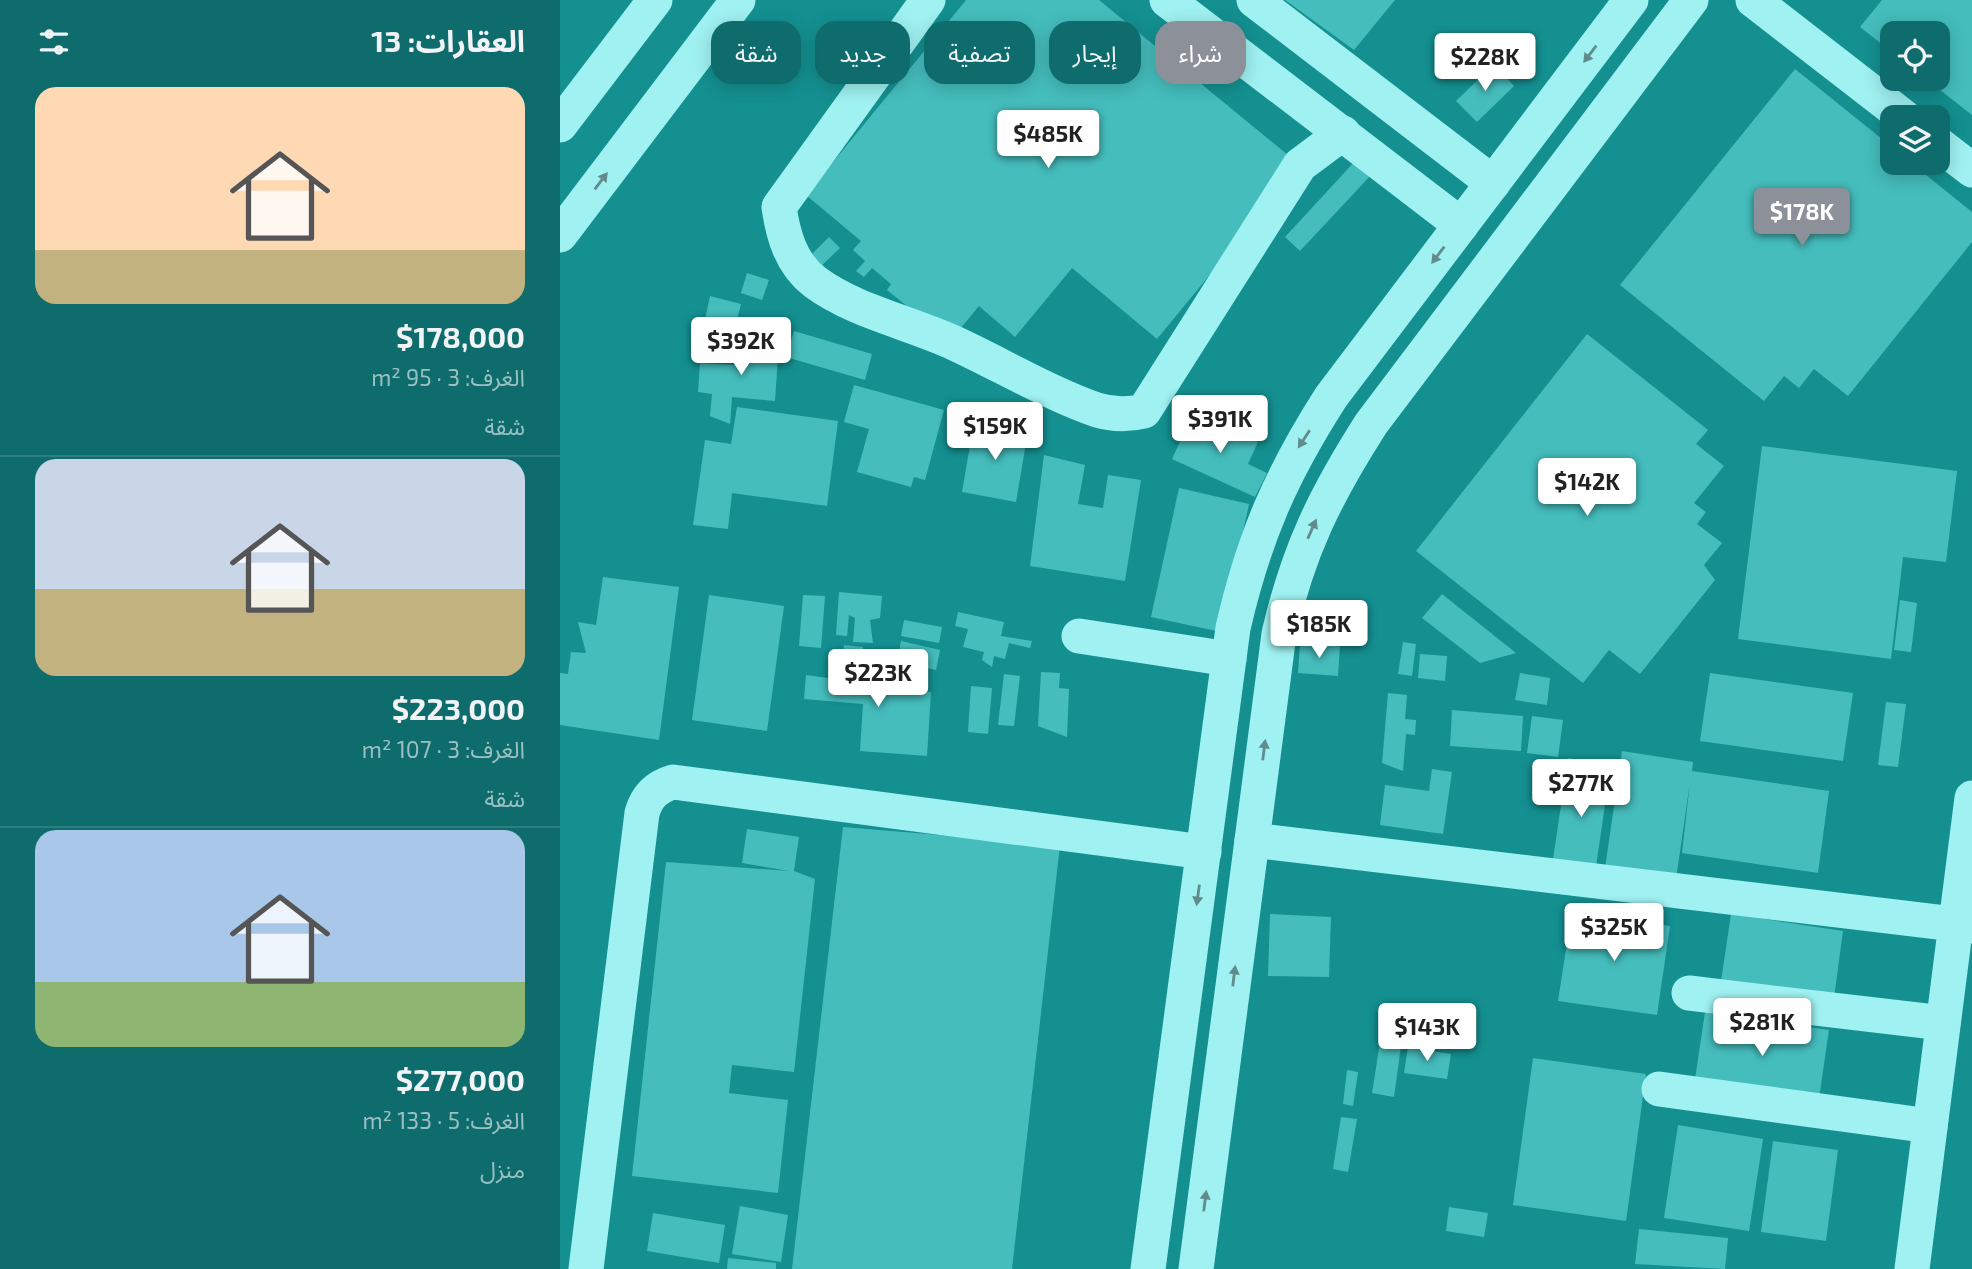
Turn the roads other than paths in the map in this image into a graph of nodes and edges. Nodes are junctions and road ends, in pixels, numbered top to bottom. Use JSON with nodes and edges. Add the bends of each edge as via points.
{"nodes":[{"id":1,"x":655,"y":0,"type":"edge"},
{"id":2,"x":738,"y":0,"type":"edge"},
{"id":3,"x":928,"y":0,"type":"edge"},
{"id":4,"x":1167,"y":0,"type":"edge"},
{"id":5,"x":1254,"y":0,"type":"edge"},
{"id":6,"x":1631,"y":0,"type":"edge"},
{"id":7,"x":1691,"y":0,"type":"edge"},
{"id":8,"x":1753,"y":0,"type":"edge"},
{"id":9,"x":1889,"y":105,"type":"edge"},
{"id":10,"x":560,"y":125,"type":"edge"},
{"id":11,"x":1343,"y":133,"type":"junction"},
{"id":12,"x":1950,"y":153,"type":"edge"},
{"id":13,"x":1972,"y":170,"type":"edge"},
{"id":14,"x":1493,"y":183,"type":"junction"},
{"id":15,"x":1461,"y":225,"type":"junction"},
{"id":16,"x":560,"y":235,"type":"edge"},
{"id":17,"x":1079,"y":636,"type":"dead end"},
{"id":18,"x":1229,"y":659,"type":"junction"},
{"id":19,"x":1972,"y":798,"type":"edge"},
{"id":20,"x":1252,"y":840,"type":"junction"},
{"id":21,"x":1204,"y":852,"type":"junction"},
{"id":22,"x":1964,"y":925,"type":"edge"},
{"id":23,"x":1689,"y":993,"type":"dead end"},
{"id":24,"x":1943,"y":1023,"type":"junction"},
{"id":25,"x":1659,"y":1089,"type":"dead end"},
{"id":26,"x":1930,"y":1126,"type":"junction"},
{"id":27,"x":587,"y":1268,"type":"edge"},
{"id":28,"x":1148,"y":1269,"type":"edge"},
{"id":29,"x":1196,"y":1269,"type":"edge"},
{"id":30,"x":1912,"y":1269,"type":"edge"}],
"edges":[{"from":1,"to":10,"type":"street"},
{"from":16,"to":2,"type":"street","one_way":true},
{"from":3,"to":11,"type":"street","via":[[779,207],[783,235],[795,260],[813,281],[836,295],[950,341],[1097,410],[1125,415],[1144,411],[1300,166]]},
{"from":4,"to":11,"type":"street"},
{"from":5,"to":14,"type":"street"},
{"from":6,"to":14,"type":"street","one_way":true},
{"from":20,"to":7,"type":"street","one_way":true,"via":[[1279,634],[1291,579],[1340,473],[1371,424]]},
{"from":8,"to":9,"type":"street"},
{"from":11,"to":15,"type":"street"},
{"from":12,"to":13,"type":"street"},
{"from":14,"to":15,"type":"street"},
{"from":15,"to":18,"type":"street","one_way":true,"via":[[1331,397],[1297,450],[1269,506],[1247,566]]},
{"from":17,"to":18,"type":"street"},
{"from":18,"to":21,"type":"street"},
{"from":19,"to":22,"type":"street"},
{"from":20,"to":22,"type":"street"},
{"from":29,"to":20,"type":"street","one_way":true},
{"from":21,"to":27,"type":"street","via":[[673,782],[662,785],[652,792],[642,813]]},
{"from":21,"to":28,"type":"street","one_way":true},
{"from":22,"to":24,"type":"street"},
{"from":23,"to":24,"type":"street"},
{"from":24,"to":26,"type":"street"},
{"from":25,"to":26,"type":"street"},
{"from":26,"to":30,"type":"street"}]}
